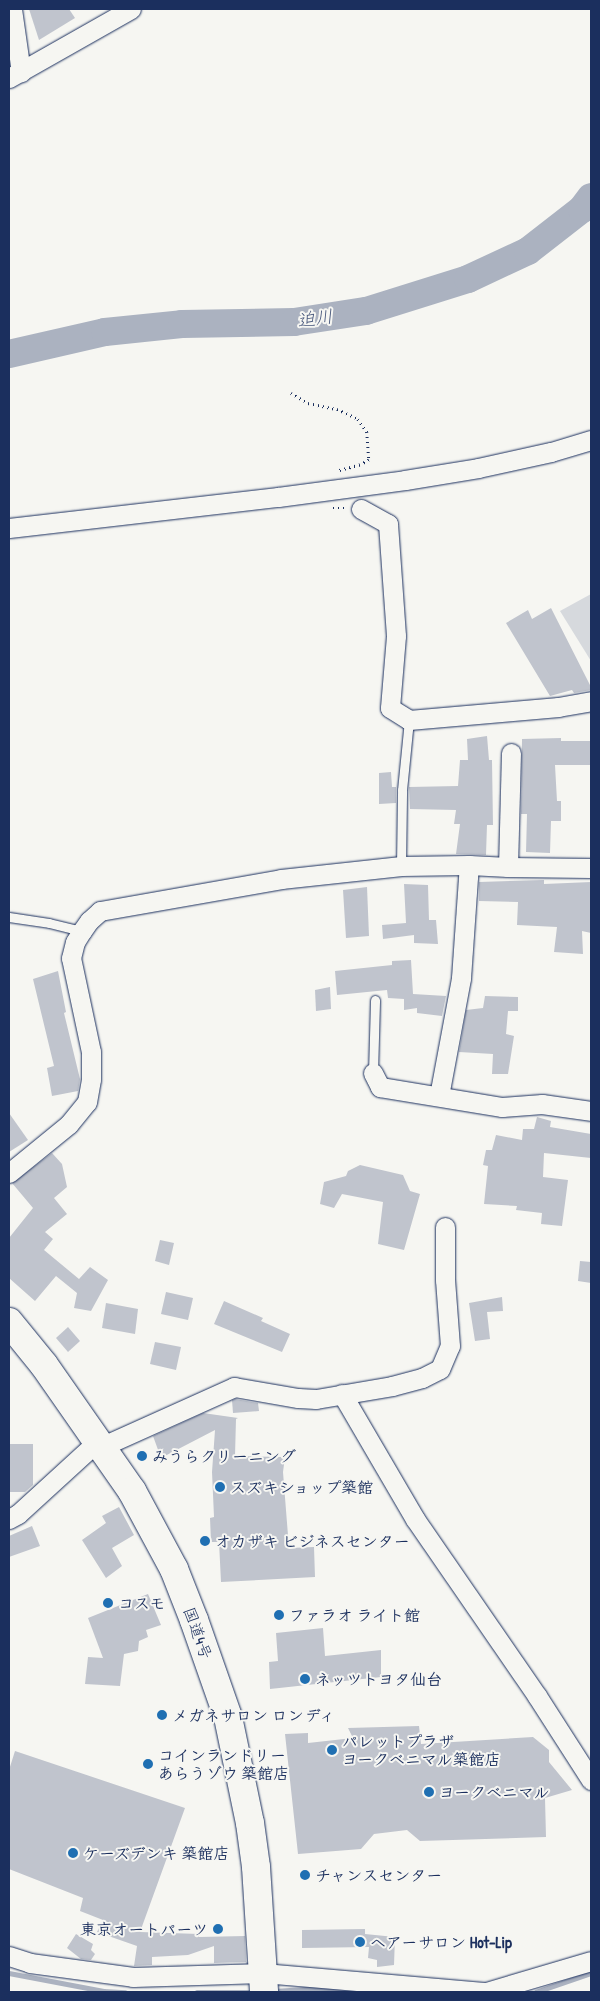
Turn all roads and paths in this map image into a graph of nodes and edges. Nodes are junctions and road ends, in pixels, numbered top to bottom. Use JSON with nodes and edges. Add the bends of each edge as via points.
{"nodes":[{"id":1,"x":12,"y":9,"type":"edge"},
{"id":2,"x":131,"y":9,"type":"edge"},
{"id":3,"x":15,"y":75,"type":"edge"},
{"id":4,"x":291,"y":393,"type":"dead end"},
{"id":5,"x":591,"y":440,"type":"edge"},
{"id":6,"x":334,"y":471,"type":"dead end"},
{"id":7,"x":362,"y":509,"type":"dead end"},
{"id":8,"x":9,"y":528,"type":"edge"},
{"id":9,"x":591,"y":701,"type":"edge"},
{"id":10,"x":409,"y":720,"type":"junction"},
{"id":11,"x":511,"y":753,"type":"dead end"},
{"id":12,"x":469,"y":864,"type":"junction"},
{"id":13,"x":401,"y":866,"type":"junction"},
{"id":14,"x":508,"y":867,"type":"junction"},
{"id":15,"x":591,"y":868,"type":"edge"},
{"id":16,"x":9,"y":917,"type":"edge"},
{"id":17,"x":82,"y":931,"type":"junction"},
{"id":18,"x":375,"y":1000,"type":"dead end"},
{"id":19,"x":373,"y":1073,"type":"joint"},
{"id":20,"x":439,"y":1096,"type":"junction"},
{"id":21,"x":591,"y":1110,"type":"edge"},
{"id":22,"x":9,"y":1173,"type":"edge"},
{"id":23,"x":445,"y":1227,"type":"dead end"},
{"id":24,"x":9,"y":1322,"type":"edge"},
{"id":25,"x":342,"y":1394,"type":"junction"},
{"id":26,"x":101,"y":1443,"type":"junction"},
{"id":27,"x":9,"y":1519,"type":"edge"},
{"id":28,"x":591,"y":1780,"type":"edge"},
{"id":29,"x":9,"y":1956,"type":"edge"},
{"id":30,"x":591,"y":1962,"type":"edge"},
{"id":31,"x":263,"y":1983,"type":"edge"}],
"edges":[{"from":1,"to":3,"type":"street"},
{"from":2,"to":3,"type":"street"},
{"from":4,"to":6,"type":"path","via":[[308,403],[337,409],[358,419],[368,432],[370,460]]},
{"from":5,"to":8,"type":"street","via":[[478,468],[405,480]]},
{"from":7,"to":10,"type":"street","via":[[388,524],[396,636],[390,708]]},
{"from":9,"to":10,"type":"street","via":[[558,707]]},
{"from":10,"to":13,"type":"lane","via":[[402,790]]},
{"from":11,"to":14,"type":"street"},
{"from":12,"to":13,"type":"street"},
{"from":12,"to":14,"type":"street"},
{"from":12,"to":20,"type":"street","via":[[461,978]]},
{"from":13,"to":17,"type":"street","via":[[281,878],[118,907],[100,911]]},
{"from":14,"to":15,"type":"street"},
{"from":16,"to":17,"type":"lane"},
{"from":17,"to":22,"type":"street","via":[[71,958],[91,1052],[92,1079],[87,1102],[69,1124]]},
{"from":18,"to":19,"type":"lane"},
{"from":19,"to":20,"type":"street","via":[[380,1087]]},
{"from":20,"to":21,"type":"street","via":[[502,1108],[542,1104]]},
{"from":23,"to":25,"type":"street","via":[[450,1346],[440,1369],[392,1386]]},
{"from":24,"to":26,"type":"highway","name":"国道4号"},
{"from":25,"to":26,"type":"street","via":[[316,1399],[298,1398],[234,1387]]},
{"from":25,"to":28,"type":"street","via":[[415,1519]]},
{"from":26,"to":27,"type":"street"},
{"from":26,"to":31,"type":"highway","name":"国道4号","via":[[132,1491],[174,1569],[228,1717],[256,1867]]},
{"from":29,"to":31,"type":"street","via":[[30,1963],[133,1977]]},
{"from":30,"to":31,"type":"street","via":[[486,1992]]}]}
